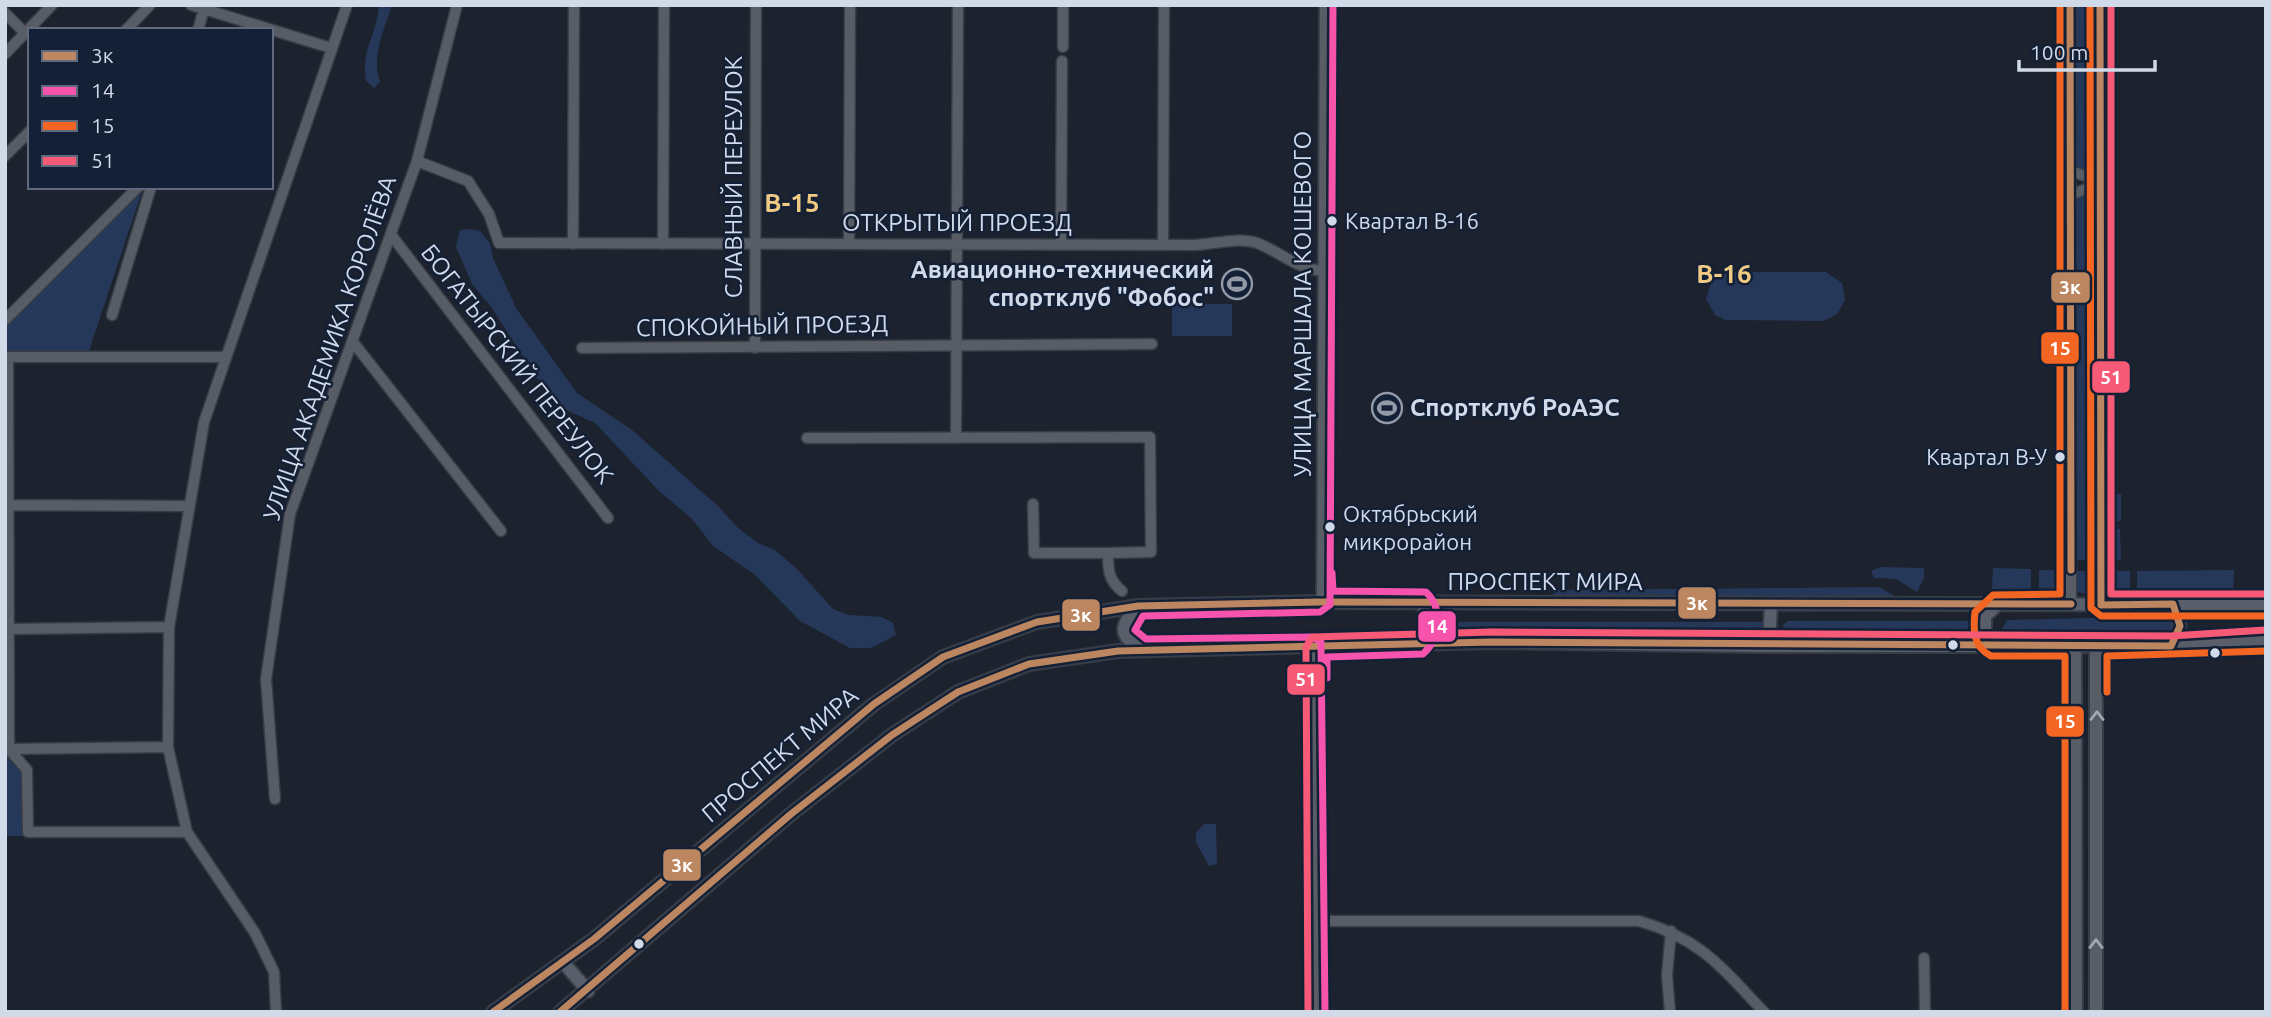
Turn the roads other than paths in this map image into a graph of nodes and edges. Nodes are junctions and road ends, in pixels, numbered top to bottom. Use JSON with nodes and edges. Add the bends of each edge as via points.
{"nodes":[{"id":1,"x":52,"y":5,"type":"edge"},
{"id":2,"x":150,"y":5,"type":"edge"},
{"id":3,"x":191,"y":5,"type":"edge"},
{"id":4,"x":347,"y":5,"type":"edge"},
{"id":5,"x":457,"y":5,"type":"edge"},
{"id":6,"x":574,"y":5,"type":"edge"},
{"id":7,"x":664,"y":5,"type":"edge"},
{"id":8,"x":756,"y":5,"type":"edge"},
{"id":9,"x":850,"y":5,"type":"edge"},
{"id":10,"x":958,"y":5,"type":"edge"},
{"id":11,"x":1063,"y":5,"type":"edge"},
{"id":12,"x":1164,"y":5,"type":"edge"},
{"id":13,"x":1324,"y":5,"type":"edge"},
{"id":14,"x":2070,"y":5,"type":"edge"},
{"id":15,"x":2100,"y":5,"type":"edge"},
{"id":16,"x":204,"y":9,"type":"junction"},
{"id":17,"x":5,"y":13,"type":"edge"},
{"id":18,"x":30,"y":28,"type":"edge"},
{"id":19,"x":129,"y":28,"type":"edge"},
{"id":20,"x":199,"y":28,"type":"edge"},
{"id":21,"x":266,"y":28,"type":"edge"},
{"id":22,"x":28,"y":30,"type":"edge"},
{"id":23,"x":273,"y":30,"type":"edge"},
{"id":24,"x":25,"y":33,"type":"junction"},
{"id":25,"x":1063,"y":47,"type":"dead end"},
{"id":26,"x":331,"y":48,"type":"junction"},
{"id":27,"x":5,"y":54,"type":"edge"},
{"id":28,"x":1062,"y":61,"type":"dead end"},
{"id":29,"x":28,"y":133,"type":"edge"},
{"id":30,"x":5,"y":156,"type":"edge"},
{"id":31,"x":417,"y":161,"type":"junction"},
{"id":32,"x":2100,"y":170,"type":"junction"},
{"id":33,"x":2071,"y":171,"type":"junction"},
{"id":34,"x":136,"y":189,"type":"edge"},
{"id":35,"x":151,"y":189,"type":"edge"},
{"id":36,"x":2100,"y":194,"type":"junction"},
{"id":37,"x":2071,"y":195,"type":"junction"},
{"id":38,"x":391,"y":236,"type":"junction"},
{"id":39,"x":499,"y":243,"type":"joint"},
{"id":40,"x":573,"y":243,"type":"junction"},
{"id":41,"x":663,"y":244,"type":"junction"},
{"id":42,"x":754,"y":244,"type":"junction"},
{"id":43,"x":849,"y":244,"type":"junction"},
{"id":44,"x":957,"y":244,"type":"junction"},
{"id":45,"x":1061,"y":245,"type":"junction"},
{"id":46,"x":1163,"y":245,"type":"junction"},
{"id":47,"x":1322,"y":271,"type":"junction"},
{"id":48,"x":111,"y":314,"type":"dead end"},
{"id":49,"x":5,"y":320,"type":"edge"},
{"id":50,"x":353,"y":342,"type":"junction"},
{"id":51,"x":1152,"y":344,"type":"dead end"},
{"id":52,"x":957,"y":345,"type":"junction"},
{"id":53,"x":582,"y":348,"type":"dead end"},
{"id":54,"x":755,"y":348,"type":"junction"},
{"id":55,"x":7,"y":357,"type":"edge"},
{"id":56,"x":225,"y":357,"type":"junction"},
{"id":57,"x":7,"y":427,"type":"edge"},
{"id":58,"x":956,"y":436,"type":"junction"},
{"id":59,"x":807,"y":438,"type":"dead end"},
{"id":60,"x":1032,"y":504,"type":"dead end"},
{"id":61,"x":7,"y":505,"type":"edge"},
{"id":62,"x":189,"y":506,"type":"junction"},
{"id":63,"x":608,"y":517,"type":"dead end"},
{"id":64,"x":501,"y":531,"type":"dead end"},
{"id":65,"x":1108,"y":553,"type":"junction"},
{"id":66,"x":1122,"y":591,"type":"dead end"},
{"id":67,"x":1421,"y":601,"type":"junction"},
{"id":68,"x":1322,"y":602,"type":"junction"},
{"id":69,"x":1771,"y":604,"type":"junction"},
{"id":70,"x":2071,"y":604,"type":"junction"},
{"id":71,"x":2174,"y":604,"type":"junction"},
{"id":72,"x":1997,"y":605,"type":"junction"},
{"id":73,"x":2101,"y":605,"type":"junction"},
{"id":74,"x":2266,"y":605,"type":"edge"},
{"id":75,"x":1138,"y":607,"type":"junction"},
{"id":76,"x":169,"y":627,"type":"junction"},
{"id":77,"x":10,"y":629,"type":"junction"},
{"id":78,"x":2266,"y":640,"type":"edge"},
{"id":79,"x":1419,"y":644,"type":"junction"},
{"id":80,"x":1769,"y":646,"type":"junction"},
{"id":81,"x":1993,"y":646,"type":"junction"},
{"id":82,"x":2076,"y":646,"type":"junction"},
{"id":83,"x":2096,"y":646,"type":"junction"},
{"id":84,"x":2171,"y":646,"type":"junction"},
{"id":85,"x":1314,"y":648,"type":"junction"},
{"id":86,"x":1143,"y":650,"type":"junction"},
{"id":87,"x":168,"y":747,"type":"junction"},
{"id":88,"x":9,"y":749,"type":"junction"},
{"id":89,"x":275,"y":799,"type":"dead end"},
{"id":90,"x":187,"y":832,"type":"junction"},
{"id":91,"x":1320,"y":921,"type":"junction"},
{"id":92,"x":1671,"y":931,"type":"junction"},
{"id":93,"x":1924,"y":958,"type":"dead end"},
{"id":94,"x":563,"y":962,"type":"junction"},
{"id":95,"x":588,"y":991,"type":"junction"},
{"id":96,"x":276,"y":1012,"type":"edge"},
{"id":97,"x":493,"y":1012,"type":"edge"},
{"id":98,"x":560,"y":1012,"type":"edge"},
{"id":99,"x":1317,"y":1012,"type":"edge"},
{"id":100,"x":1670,"y":1012,"type":"edge"},
{"id":101,"x":1764,"y":1012,"type":"edge"},
{"id":102,"x":1925,"y":1012,"type":"edge"},
{"id":103,"x":2076,"y":1012,"type":"edge"},
{"id":104,"x":2096,"y":1012,"type":"edge"}],
"edges":[{"from":1,"to":18,"type":"street"},
{"from":2,"to":19,"type":"street"},
{"from":3,"to":16,"type":"street"},
{"from":4,"to":26,"type":"street"},
{"from":5,"to":31,"type":"street","name":"УЛИЦА АКАДЕМИКА КОРОЛЁВА"},
{"from":6,"to":40,"type":"street"},
{"from":7,"to":41,"type":"street"},
{"from":8,"to":42,"type":"street","name":"СЛАВНЫЙ ПЕРЕУЛОК"},
{"from":9,"to":43,"type":"street"},
{"from":10,"to":44,"type":"street"},
{"from":11,"to":25,"type":"street"},
{"from":12,"to":46,"type":"street"},
{"from":13,"to":47,"type":"street","name":"УЛИЦА МАРШАЛА КОШЕВОГО"},
{"from":14,"to":33,"type":"street"},
{"from":15,"to":32,"type":"street"},
{"from":16,"to":20,"type":"street"},
{"from":16,"to":21,"type":"street"},
{"from":17,"to":24,"type":"street"},
{"from":22,"to":24,"type":"street"},
{"from":23,"to":26,"type":"street"},
{"from":24,"to":27,"type":"street"},
{"from":26,"to":56,"type":"street"},
{"from":28,"to":45,"type":"street"},
{"from":29,"to":30,"type":"street"},
{"from":31,"to":38,"type":"street","name":"УЛИЦА АКАДЕМИКА КОРОЛЁВА"},
{"from":31,"to":39,"type":"street","name":"УЛИЦА АКАДЕМИКА КОРОЛЁВА","via":[[468,181],[489,214]]},
{"from":32,"to":33,"type":"street","via":[[2085,176]]},
{"from":32,"to":36,"type":"street"},
{"from":33,"to":37,"type":"street"},
{"from":34,"to":49,"type":"street"},
{"from":35,"to":48,"type":"street"},
{"from":36,"to":37,"type":"street","via":[[2088,188]]},
{"from":36,"to":73,"type":"street"},
{"from":37,"to":70,"type":"street"},
{"from":38,"to":50,"type":"street","name":"УЛИЦА АКАДЕМИКА КОРОЛЁВА"},
{"from":38,"to":63,"type":"street","name":"БОГАТЫРСКИЙ ПЕРЕУЛОК"},
{"from":39,"to":40,"type":"street","name":"ОТКРЫТЫЙ ПРОЕЗД"},
{"from":40,"to":41,"type":"street","name":"ОТКРЫТЫЙ ПРОЕЗД"},
{"from":41,"to":42,"type":"street","name":"ОТКРЫТЫЙ ПРОЕЗД"},
{"from":42,"to":43,"type":"street","name":"ОТКРЫТЫЙ ПРОЕЗД"},
{"from":42,"to":54,"type":"street","name":"СЛАВНЫЙ ПЕРЕУЛОК"},
{"from":43,"to":44,"type":"street","name":"ОТКРЫТЫЙ ПРОЕЗД"},
{"from":44,"to":45,"type":"street","name":"ОТКРЫТЫЙ ПРОЕЗД"},
{"from":44,"to":52,"type":"street"},
{"from":45,"to":46,"type":"street","name":"ОТКРЫТЫЙ ПРОЕЗД"},
{"from":46,"to":47,"type":"street","name":"ОТКРЫТЫЙ ПРОЕЗД","via":[[1255,243],[1293,265]]},
{"from":47,"to":68,"type":"street","name":"УЛИЦА МАРШАЛА КОШЕВОГО"},
{"from":50,"to":64,"type":"street"},
{"from":50,"to":89,"type":"street","name":"УЛИЦА АКАДЕМИКА КОРОЛЁВА","via":[[290,514],[266,679]]},
{"from":51,"to":52,"type":"street","name":"СПОКОЙНЫЙ ПРОЕЗД"},
{"from":52,"to":54,"type":"street","name":"СПОКОЙНЫЙ ПРОЕЗД"},
{"from":52,"to":58,"type":"street"},
{"from":53,"to":54,"type":"street","name":"СПОКОЙНЫЙ ПРОЕЗД"},
{"from":55,"to":56,"type":"street"},
{"from":55,"to":57,"type":"street"},
{"from":56,"to":62,"type":"street","via":[[204,422]]},
{"from":57,"to":61,"type":"street"},
{"from":58,"to":59,"type":"street"},
{"from":58,"to":65,"type":"street","via":[[1150,437],[1151,552]]},
{"from":60,"to":65,"type":"street","via":[[1034,553]]},
{"from":61,"to":62,"type":"street"},
{"from":61,"to":77,"type":"street"},
{"from":62,"to":76,"type":"street"},
{"from":65,"to":66,"type":"street","via":[[1108,573]]},
{"from":67,"to":68,"type":"main road","name":"ПРОСПЕКТ МИРА"},
{"from":67,"to":69,"type":"main road","name":"ПРОСПЕКТ МИРА"},
{"from":67,"to":79,"type":"main road","via":[[1430,620],[1427,635]]},
{"from":68,"to":75,"type":"main road","name":"ПРОСПЕКТ МИРА"},
{"from":69,"to":72,"type":"main road","name":"ПРОСПЕКТ МИРА"},
{"from":69,"to":80,"type":"main road"},
{"from":70,"to":72,"type":"main road","name":"ПРОСПЕКТ МИРА"},
{"from":70,"to":73,"type":"main road","name":"ПРОСПЕКТ МИРА"},
{"from":71,"to":73,"type":"main road","name":"ПРОСПЕКТ МИРА"},
{"from":71,"to":74,"type":"main road","name":"ПРОСПЕКТ МИРА"},
{"from":71,"to":84,"type":"main road","via":[[2181,625]]},
{"from":72,"to":81,"type":"main road","via":[[1985,616],[1985,637]]},
{"from":75,"to":86,"type":"main road","via":[[1123,629],[1128,642]]},
{"from":75,"to":94,"type":"main road","name":"ПРОСПЕКТ МИРА","via":[[1037,622],[943,657],[874,704]]},
{"from":76,"to":77,"type":"street"},
{"from":76,"to":87,"type":"street"},
{"from":77,"to":88,"type":"street"},
{"from":78,"to":84,"type":"main road"},
{"from":79,"to":80,"type":"main road"},
{"from":79,"to":85,"type":"main road"},
{"from":80,"to":81,"type":"main road"},
{"from":81,"to":82,"type":"main road"},
{"from":82,"to":83,"type":"main road"},
{"from":82,"to":103,"type":"street"},
{"from":83,"to":84,"type":"main road"},
{"from":104,"to":83,"type":"street","one_way":true},
{"from":85,"to":86,"type":"main road"},
{"from":85,"to":91,"type":"street"},
{"from":85,"to":99,"type":"street"},
{"from":86,"to":95,"type":"main road","via":[[1030,664],[958,692],[891,735],[791,814]]},
{"from":87,"to":88,"type":"street"},
{"from":87,"to":90,"type":"street"},
{"from":88,"to":90,"type":"street","via":[[27,770],[28,832]]},
{"from":90,"to":96,"type":"street","via":[[255,933],[274,972]]},
{"from":91,"to":92,"type":"street","via":[[1639,921]]},
{"from":91,"to":99,"type":"street"},
{"from":92,"to":100,"type":"street"},
{"from":92,"to":101,"type":"street","via":[[1707,952]]},
{"from":93,"to":102,"type":"street"},
{"from":94,"to":95,"type":"main road"},
{"from":94,"to":97,"type":"main road","name":"ПРОСПЕКТ МИРА"},
{"from":95,"to":98,"type":"main road"}]}
